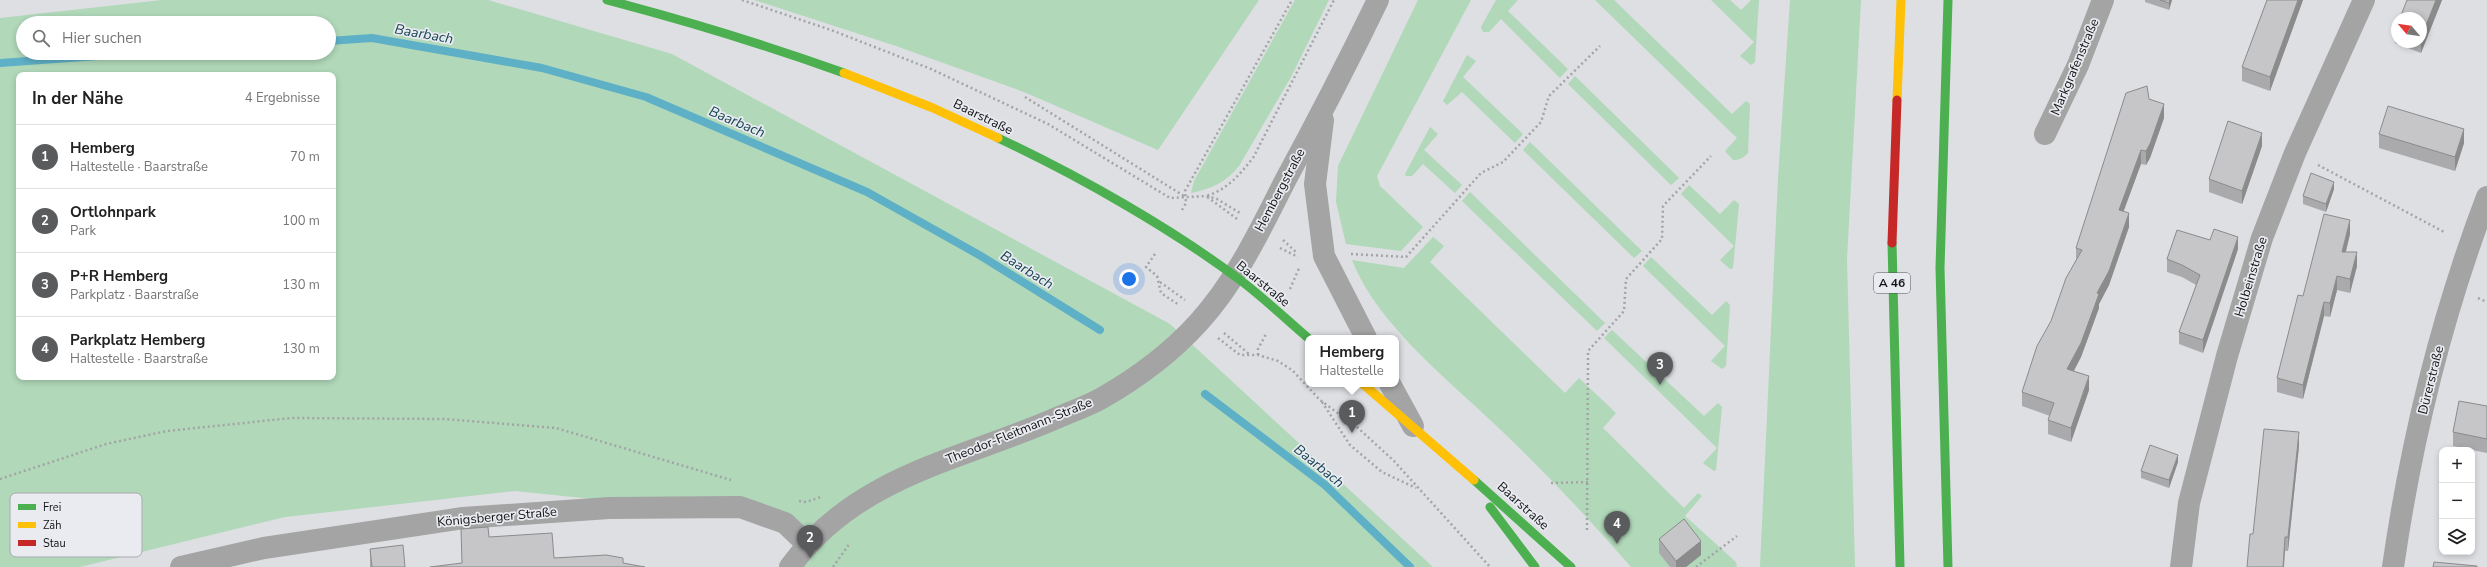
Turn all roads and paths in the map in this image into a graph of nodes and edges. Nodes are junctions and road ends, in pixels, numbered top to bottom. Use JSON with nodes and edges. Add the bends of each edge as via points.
{"nodes":[{"id":1,"x":607,"y":0,"type":"edge"},
{"id":2,"x":742,"y":0,"type":"edge"},
{"id":3,"x":1292,"y":0,"type":"edge"},
{"id":4,"x":1334,"y":0,"type":"edge"},
{"id":5,"x":1378,"y":0,"type":"edge"},
{"id":6,"x":1901,"y":0,"type":"edge"},
{"id":7,"x":1948,"y":0,"type":"edge"},
{"id":8,"x":2104,"y":0,"type":"edge"},
{"id":9,"x":2364,"y":0,"type":"edge"},
{"id":10,"x":1600,"y":46,"type":"dead end"},
{"id":11,"x":1026,"y":97,"type":"dead end"},
{"id":12,"x":1325,"y":105,"type":"junction"},
{"id":13,"x":2045,"y":134,"type":"dead end"},
{"id":14,"x":2295,"y":153,"type":"junction"},
{"id":15,"x":1711,"y":156,"type":"dead end"},
{"id":16,"x":1206,"y":196,"type":"junction"},
{"id":17,"x":1185,"y":197,"type":"junction"},
{"id":18,"x":2487,"y":197,"type":"edge"},
{"id":19,"x":1217,"y":199,"type":"dead end"},
{"id":20,"x":1186,"y":203,"type":"dead end"},
{"id":21,"x":2469,"y":245,"type":"junction"},
{"id":22,"x":1345,"y":253,"type":"dead end"},
{"id":23,"x":1153,"y":256,"type":"dead end"},
{"id":24,"x":1234,"y":276,"type":"junction"},
{"id":25,"x":1160,"y":282,"type":"junction"},
{"id":26,"x":1169,"y":287,"type":"dead end"},
{"id":27,"x":1168,"y":297,"type":"dead end"},
{"id":28,"x":1305,"y":335,"type":"edge"},
{"id":29,"x":1364,"y":335,"type":"edge"},
{"id":30,"x":1258,"y":349,"type":"dead end"},
{"id":31,"x":1243,"y":350,"type":"dead end"},
{"id":32,"x":1234,"y":351,"type":"dead end"},
{"id":33,"x":1249,"y":354,"type":"junction"},
{"id":34,"x":1258,"y":355,"type":"junction"},
{"id":35,"x":1305,"y":384,"type":"edge"},
{"id":36,"x":1308,"y":387,"type":"edge"},
{"id":37,"x":1366,"y":387,"type":"edge"},
{"id":38,"x":1392,"y":387,"type":"edge"},
{"id":39,"x":1320,"y":400,"type":"junction"},
{"id":40,"x":1414,"y":429,"type":"junction"},
{"id":41,"x":1458,"y":465,"type":"junction"},
{"id":42,"x":0,"y":479,"type":"edge"},
{"id":43,"x":733,"y":481,"type":"dead end"},
{"id":44,"x":1588,"y":482,"type":"junction"},
{"id":45,"x":1551,"y":483,"type":"dead end"},
{"id":46,"x":1417,"y":488,"type":"junction"},
{"id":47,"x":826,"y":496,"type":"dead end"},
{"id":48,"x":791,"y":498,"type":"dead end"},
{"id":49,"x":1587,"y":530,"type":"dead end"},
{"id":50,"x":1737,"y":536,"type":"dead end"},
{"id":51,"x":807,"y":544,"type":"junction"},
{"id":52,"x":181,"y":567,"type":"edge"},
{"id":53,"x":790,"y":567,"type":"edge"},
{"id":54,"x":1490,"y":567,"type":"edge"},
{"id":55,"x":1535,"y":567,"type":"edge"},
{"id":56,"x":1571,"y":567,"type":"edge"},
{"id":57,"x":1696,"y":567,"type":"edge"},
{"id":58,"x":1900,"y":567,"type":"edge"},
{"id":59,"x":1948,"y":567,"type":"edge"},
{"id":60,"x":2181,"y":567,"type":"edge"},
{"id":61,"x":2393,"y":567,"type":"edge"}],
"edges":[{"from":1,"to":24,"type":"main road","name":"Baarstraße","via":[[696,22],[865,79],[946,113],[1070,176],[1168,232]]},
{"from":2,"to":17,"type":"path","via":[[831,30],[931,69],[1048,124],[1170,198]]},
{"from":3,"to":17,"type":"path","via":[[1185,191]]},
{"from":4,"to":16,"type":"path","via":[[1253,158],[1236,178],[1218,192]]},
{"from":5,"to":12,"type":"street","name":"Hembergstraße"},
{"from":6,"to":58,"type":"main road","number":"A 46","via":[[1891,264]]},
{"from":7,"to":59,"type":"main road","via":[[1940,268]]},
{"from":8,"to":13,"type":"street","name":"Markgrafenstraße","via":[[2078,65]]},
{"from":9,"to":14,"type":"street","name":"Holbeinstraße"},
{"from":10,"to":22,"type":"path","via":[[1549,96],[1542,122],[1503,162],[1481,173],[1406,257]]},
{"from":11,"to":17,"type":"path"},
{"from":12,"to":24,"type":"street","name":"Hembergstraße"},
{"from":12,"to":29,"type":"street","name":"Hembergstraße","via":[[1316,184],[1324,256]]},
{"from":14,"to":21,"type":"path"},
{"from":14,"to":60,"type":"street","name":"Holbeinstraße","via":[[2262,238],[2227,356],[2189,503]]},
{"from":15,"to":44,"type":"path","via":[[1662,206],[1662,239],[1626,279],[1624,311],[1588,351]]},
{"from":16,"to":17,"type":"path"},
{"from":16,"to":19,"type":"path"},
{"from":17,"to":20,"type":"path"},
{"from":18,"to":21,"type":"street","name":"Dürerstraße"},
{"from":21,"to":61,"type":"street","name":"Dürerstraße","via":[[2428,390],[2400,518]]},
{"from":23,"to":25,"type":"path","via":[[1146,267]]},
{"from":24,"to":28,"type":"main road","name":"Baarstraße"},
{"from":24,"to":51,"type":"street","name":"Theodor-Fleitmann-Straße","via":[[1188,333],[1152,365],[1101,399],[1039,426],[886,485],[852,505]]},
{"from":25,"to":26,"type":"path"},
{"from":25,"to":27,"type":"path","via":[[1161,293]]},
{"from":30,"to":34,"type":"path"},
{"from":31,"to":33,"type":"path"},
{"from":32,"to":33,"type":"path","via":[[1240,355]]},
{"from":33,"to":34,"type":"path"},
{"from":34,"to":35,"type":"path","via":[[1278,361],[1292,370]]},
{"from":36,"to":39,"type":"path"},
{"from":37,"to":40,"type":"main road","name":"Baarstraße"},
{"from":38,"to":40,"type":"street"},
{"from":39,"to":46,"type":"path","via":[[1357,427],[1394,461]]},
{"from":39,"to":46,"type":"path","via":[[1350,444],[1382,472]]},
{"from":40,"to":41,"type":"main road","name":"Baarstraße"},
{"from":41,"to":55,"type":"main road","name":"Baarstraße"},
{"from":41,"to":56,"type":"main road","name":"Baarstraße"},
{"from":42,"to":43,"type":"path","via":[[106,444],[159,432],[233,422],[292,418],[444,419],[556,428]]},
{"from":44,"to":45,"type":"path"},
{"from":44,"to":49,"type":"path"},
{"from":46,"to":54,"type":"path"},
{"from":47,"to":48,"type":"path","via":[[806,502]]},
{"from":50,"to":57,"type":"path"},
{"from":51,"to":52,"type":"street","name":"Königsberger Straße","via":[[785,523],[740,508],[609,508],[463,518],[264,548]]},
{"from":51,"to":53,"type":"street","name":"Theodor-Fleitmann-Straße"}]}
